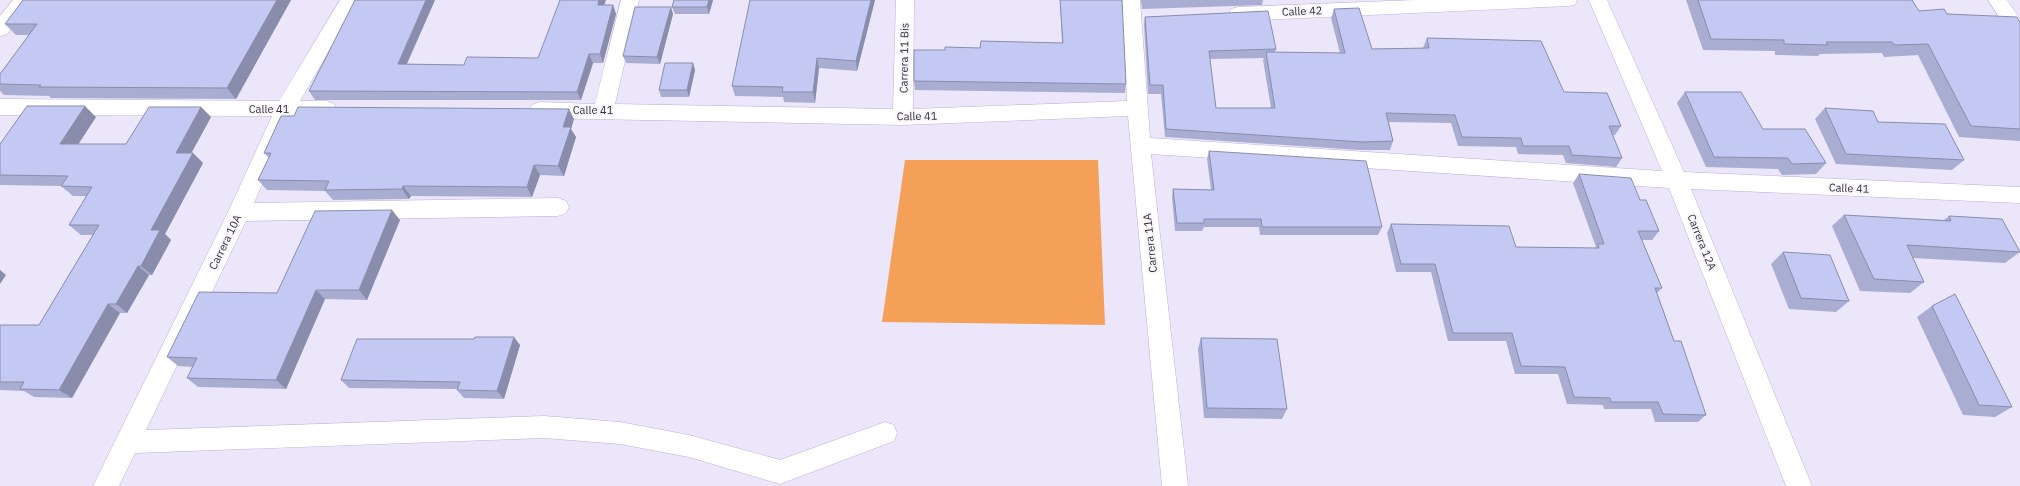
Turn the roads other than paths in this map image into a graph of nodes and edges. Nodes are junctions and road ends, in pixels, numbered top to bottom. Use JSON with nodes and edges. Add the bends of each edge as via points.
{"nodes":[{"id":1,"x":23,"y":0,"type":"edge"},
{"id":2,"x":349,"y":0,"type":"edge"},
{"id":3,"x":630,"y":0,"type":"edge"},
{"id":4,"x":905,"y":0,"type":"edge"},
{"id":5,"x":1568,"y":0,"type":"edge"},
{"id":6,"x":1598,"y":0,"type":"edge"},
{"id":7,"x":1997,"y":0,"type":"edge"},
{"id":8,"x":1137,"y":12,"type":"edge"},
{"id":9,"x":1220,"y":15,"type":"edge"},
{"id":10,"x":0,"y":29,"type":"edge"},
{"id":11,"x":2020,"y":34,"type":"edge"},
{"id":12,"x":0,"y":107,"type":"edge"},
{"id":13,"x":1138,"y":108,"type":"junction"},
{"id":14,"x":285,"y":109,"type":"junction"},
{"id":15,"x":348,"y":110,"type":"edge"},
{"id":16,"x":523,"y":110,"type":"edge"},
{"id":17,"x":602,"y":110,"type":"junction"},
{"id":18,"x":903,"y":116,"type":"junction"},
{"id":19,"x":1140,"y":145,"type":"junction"},
{"id":20,"x":1677,"y":180,"type":"junction"},
{"id":21,"x":2020,"y":195,"type":"edge"},
{"id":22,"x":558,"y":207,"type":"dead end"},
{"id":23,"x":239,"y":212,"type":"junction"},
{"id":24,"x":885,"y":433,"type":"dead end"},
{"id":25,"x":128,"y":442,"type":"junction"},
{"id":26,"x":106,"y":486,"type":"edge"},
{"id":27,"x":1175,"y":486,"type":"edge"},
{"id":28,"x":1799,"y":486,"type":"edge"}],
"edges":[{"from":1,"to":10,"type":"street"},
{"from":2,"to":14,"type":"street","name":"Carrera 10A"},
{"from":3,"to":17,"type":"street"},
{"from":4,"to":18,"type":"street","name":"Carrera 11 Bis"},
{"from":5,"to":9,"type":"street","name":"Calle 42"},
{"from":6,"to":20,"type":"street","name":"Carrera 12A"},
{"from":7,"to":11,"type":"street"},
{"from":8,"to":13,"type":"street","name":"Carrera 11A"},
{"from":12,"to":14,"type":"street","name":"Calle 41"},
{"from":13,"to":18,"type":"street","name":"Calle 41"},
{"from":13,"to":19,"type":"street","name":"Carrera 11A"},
{"from":14,"to":15,"type":"street","name":"Calle 41"},
{"from":14,"to":23,"type":"street","name":"Carrera 10A"},
{"from":16,"to":17,"type":"street","name":"Calle 41"},
{"from":17,"to":18,"type":"street","name":"Calle 41"},
{"from":19,"to":20,"type":"street","name":"Calle 41"},
{"from":19,"to":27,"type":"street","name":"Carrera 11A"},
{"from":20,"to":21,"type":"street","name":"Calle 41"},
{"from":20,"to":28,"type":"street","name":"Carrera 12A"},
{"from":22,"to":23,"type":"street"},
{"from":23,"to":25,"type":"street","name":"Carrera 10A"},
{"from":24,"to":25,"type":"street","via":[[780,472],[689,446],[620,432],[544,428]]},
{"from":25,"to":26,"type":"street","name":"Carrera 10A"}]}
